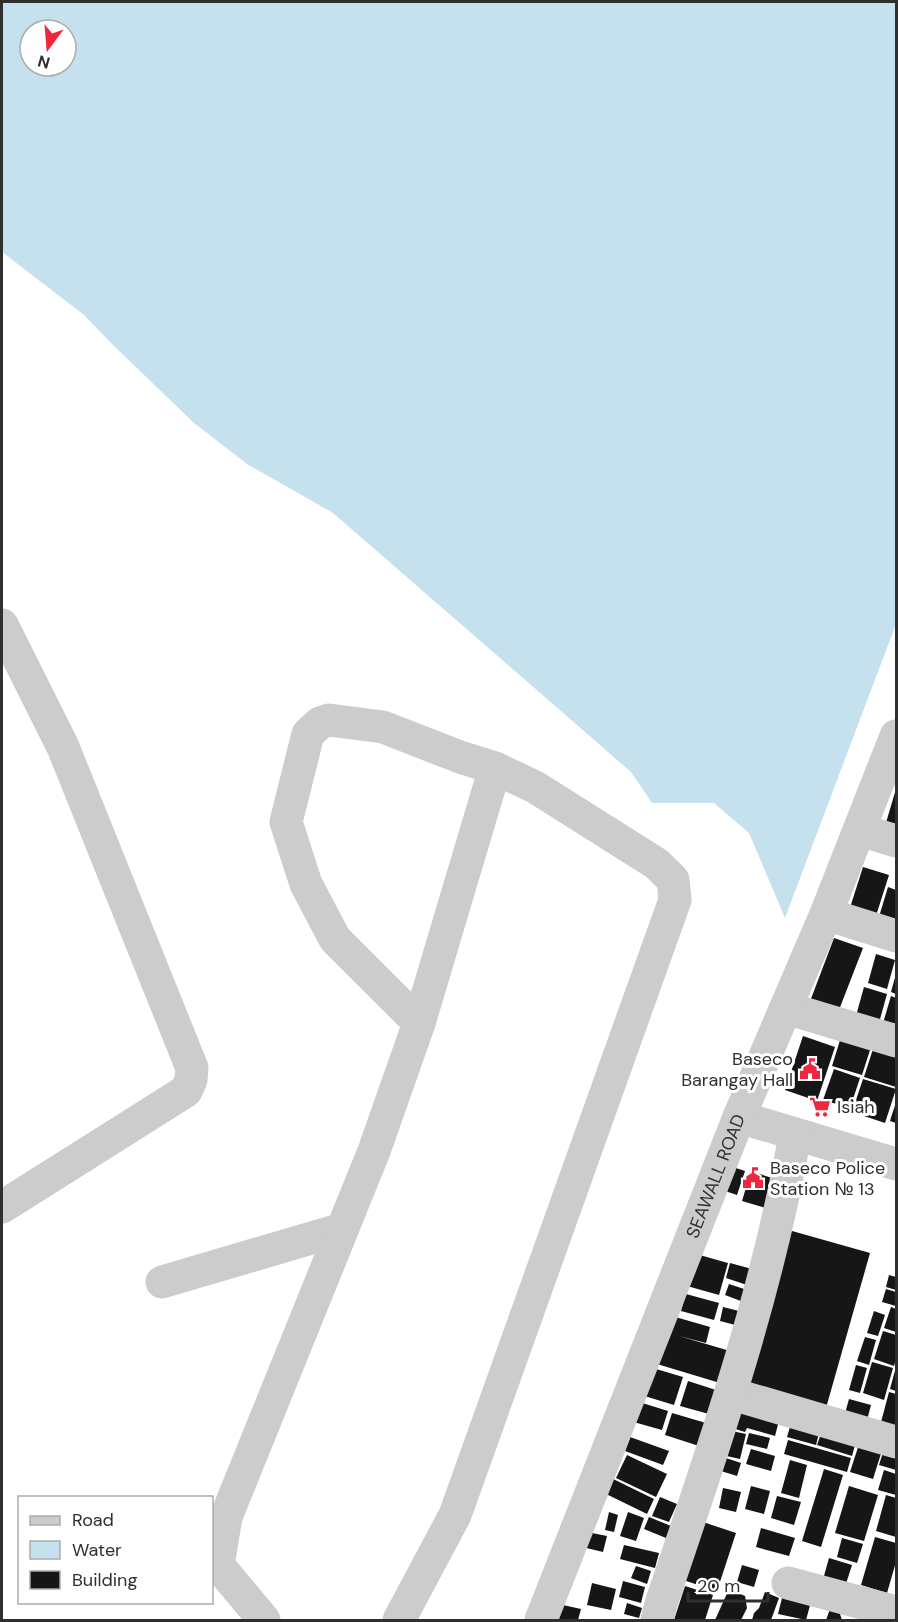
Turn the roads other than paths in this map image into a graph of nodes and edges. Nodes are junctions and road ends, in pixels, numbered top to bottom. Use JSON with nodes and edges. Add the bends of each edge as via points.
{"nodes":[{"id":1,"x":6,"y":647,"type":"edge"},
{"id":2,"x":897,"y":736,"type":"edge"},
{"id":3,"x":495,"y":768,"type":"junction"},
{"id":4,"x":860,"y":830,"type":"junction"},
{"id":5,"x":897,"y":841,"type":"edge"},
{"id":6,"x":826,"y":914,"type":"junction"},
{"id":7,"x":897,"y":936,"type":"edge"},
{"id":8,"x":786,"y":1008,"type":"junction"},
{"id":9,"x":419,"y":1023,"type":"junction"},
{"id":10,"x":897,"y":1041,"type":"edge"},
{"id":11,"x":740,"y":1117,"type":"junction"},
{"id":12,"x":795,"y":1135,"type":"junction"},
{"id":13,"x":897,"y":1164,"type":"edge"},
{"id":14,"x":2,"y":1207,"type":"edge"},
{"id":15,"x":342,"y":1229,"type":"junction"},
{"id":16,"x":162,"y":1282,"type":"dead end"},
{"id":17,"x":732,"y":1394,"type":"junction"},
{"id":18,"x":897,"y":1442,"type":"edge"},
{"id":19,"x":788,"y":1583,"type":"dead end"},
{"id":20,"x":897,"y":1612,"type":"edge"},
{"id":21,"x":264,"y":1620,"type":"edge"},
{"id":22,"x":399,"y":1620,"type":"edge"},
{"id":23,"x":541,"y":1620,"type":"edge"},
{"id":24,"x":657,"y":1620,"type":"edge"}],
"edges":[{"from":1,"to":14,"type":"street","via":[[63,747],[192,1068],[186,1091]]},
{"from":2,"to":4,"type":"street","name":"SEAWALL ROAD"},
{"from":3,"to":9,"type":"street"},
{"from":3,"to":9,"type":"street","via":[[383,727],[329,720],[308,734],[286,822],[306,884],[334,939]]},
{"from":3,"to":22,"type":"street","via":[[535,787],[657,864],[674,880],[675,900],[455,1515]]},
{"from":4,"to":5,"type":"street"},
{"from":4,"to":6,"type":"street","name":"SEAWALL ROAD"},
{"from":6,"to":7,"type":"street"},
{"from":6,"to":8,"type":"street","name":"SEAWALL ROAD"},
{"from":8,"to":10,"type":"street"},
{"from":8,"to":11,"type":"street","name":"SEAWALL ROAD"},
{"from":9,"to":15,"type":"street"},
{"from":11,"to":12,"type":"street"},
{"from":11,"to":23,"type":"street","name":"SEAWALL ROAD"},
{"from":12,"to":13,"type":"street"},
{"from":12,"to":17,"type":"street","via":[[783,1200]]},
{"from":15,"to":16,"type":"street"},
{"from":15,"to":21,"type":"street","via":[[226,1517],[218,1565]]},
{"from":17,"to":18,"type":"street"},
{"from":17,"to":24,"type":"street"},
{"from":19,"to":20,"type":"street"}]}
